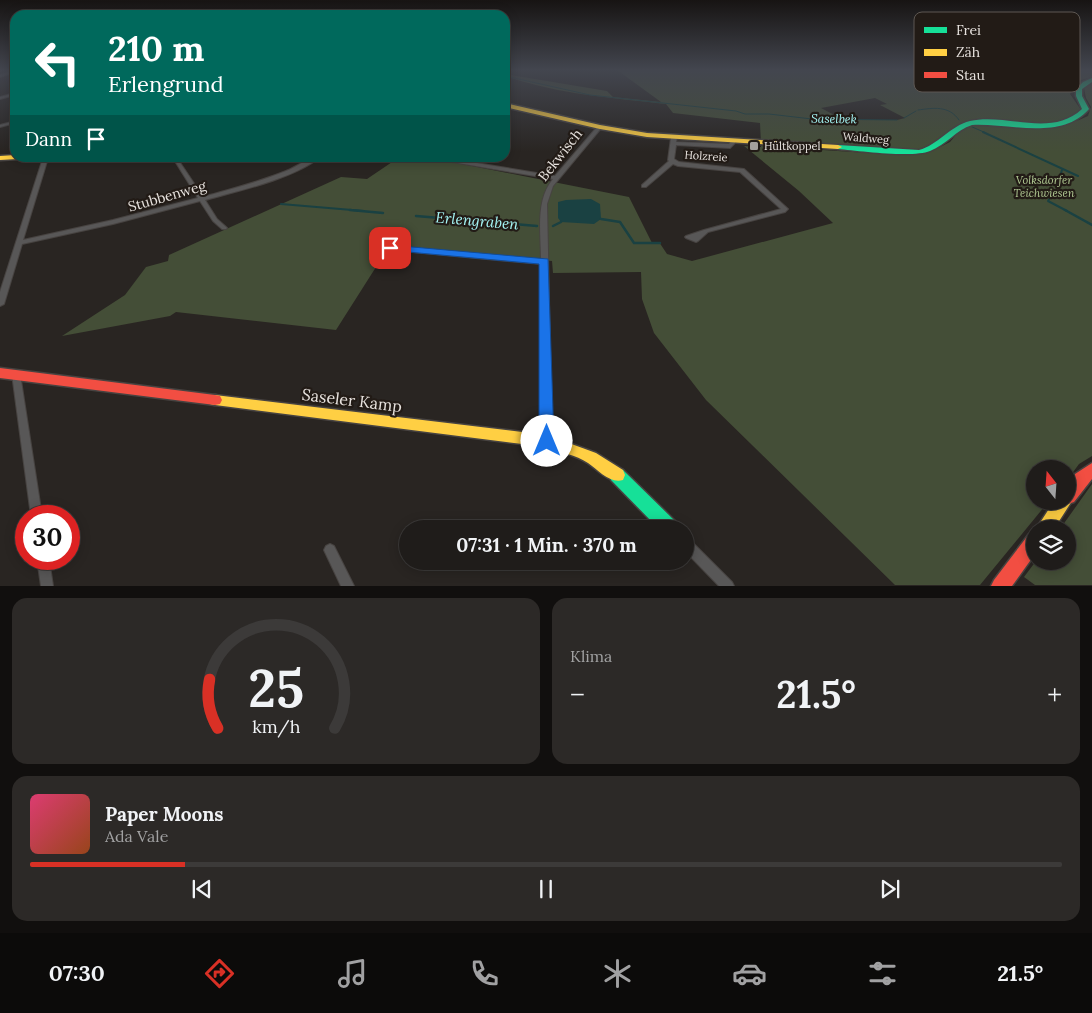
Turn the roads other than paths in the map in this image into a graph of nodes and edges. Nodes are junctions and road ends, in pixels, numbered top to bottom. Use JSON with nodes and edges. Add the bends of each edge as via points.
{"nodes":[{"id":1,"x":1080,"y":97,"type":"edge"},
{"id":2,"x":510,"y":106,"type":"edge"},
{"id":3,"x":600,"y":127,"type":"junction"},
{"id":4,"x":674,"y":140,"type":"junction"},
{"id":5,"x":44,"y":162,"type":"edge"},
{"id":6,"x":177,"y":162,"type":"edge"},
{"id":7,"x":308,"y":162,"type":"edge"},
{"id":8,"x":463,"y":162,"type":"edge"},
{"id":9,"x":673,"y":162,"type":"junction"},
{"id":10,"x":557,"y":178,"type":"junction"},
{"id":11,"x":644,"y":186,"type":"dead end"},
{"id":12,"x":200,"y":199,"type":"junction"},
{"id":13,"x":224,"y":228,"type":"dead end"},
{"id":14,"x":706,"y":231,"type":"dead end"},
{"id":15,"x":19,"y":243,"type":"junction"},
{"id":16,"x":390,"y":248,"type":"dead end"},
{"id":17,"x":545,"y":262,"type":"junction"},
{"id":18,"x":0,"y":304,"type":"edge"},
{"id":19,"x":0,"y":373,"type":"edge"},
{"id":20,"x":16,"y":374,"type":"junction"},
{"id":21,"x":547,"y":441,"type":"junction"},
{"id":22,"x":1092,"y":470,"type":"edge"},
{"id":23,"x":1076,"y":486,"type":"edge"},
{"id":24,"x":35,"y":505,"type":"edge"},
{"id":25,"x":662,"y":520,"type":"edge"},
{"id":26,"x":330,"y":550,"type":"dead end"},
{"id":27,"x":694,"y":552,"type":"edge"},
{"id":28,"x":1026,"y":552,"type":"edge"},
{"id":29,"x":45,"y":570,"type":"edge"},
{"id":30,"x":47,"y":586,"type":"edge"},
{"id":31,"x":348,"y":586,"type":"edge"},
{"id":32,"x":728,"y":586,"type":"edge"},
{"id":33,"x":1000,"y":586,"type":"edge"}],
"edges":[{"from":1,"to":4,"type":"main road","name":"Waldweg","via":[[1086,108],[1078,118],[1040,125],[965,124],[924,151]]},
{"from":2,"to":3,"type":"main road","name":"Waldweg"},
{"from":3,"to":4,"type":"main road","name":"Waldweg"},
{"from":3,"to":10,"type":"street","name":"Bekwisch"},
{"from":4,"to":9,"type":"street"},
{"from":5,"to":15,"type":"street"},
{"from":6,"to":12,"type":"street"},
{"from":7,"to":12,"type":"street","name":"Stubbenweg","via":[[285,174]]},
{"from":8,"to":10,"type":"street"},
{"from":9,"to":11,"type":"street"},
{"from":9,"to":14,"type":"street","name":"Holzreie","via":[[739,169],[785,210]]},
{"from":10,"to":17,"type":"street","name":"Bekwisch","via":[[550,186],[544,204]]},
{"from":12,"to":13,"type":"street","via":[[214,220]]},
{"from":12,"to":15,"type":"street","name":"Stubbenweg","via":[[118,222]]},
{"from":15,"to":18,"type":"street"},
{"from":16,"to":17,"type":"street"},
{"from":17,"to":21,"type":"street","name":"Bekwisch"},
{"from":19,"to":20,"type":"main road","name":"Saseler Kamp"},
{"from":20,"to":21,"type":"main road","name":"Saseler Kamp"},
{"from":20,"to":24,"type":"street"},
{"from":21,"to":25,"type":"main road","name":"Saseler Kamp","via":[[599,461]]},
{"from":22,"to":23,"type":"main road"},
{"from":26,"to":31,"type":"street"},
{"from":27,"to":32,"type":"street"},
{"from":28,"to":33,"type":"main road"},
{"from":29,"to":30,"type":"street"}]}
